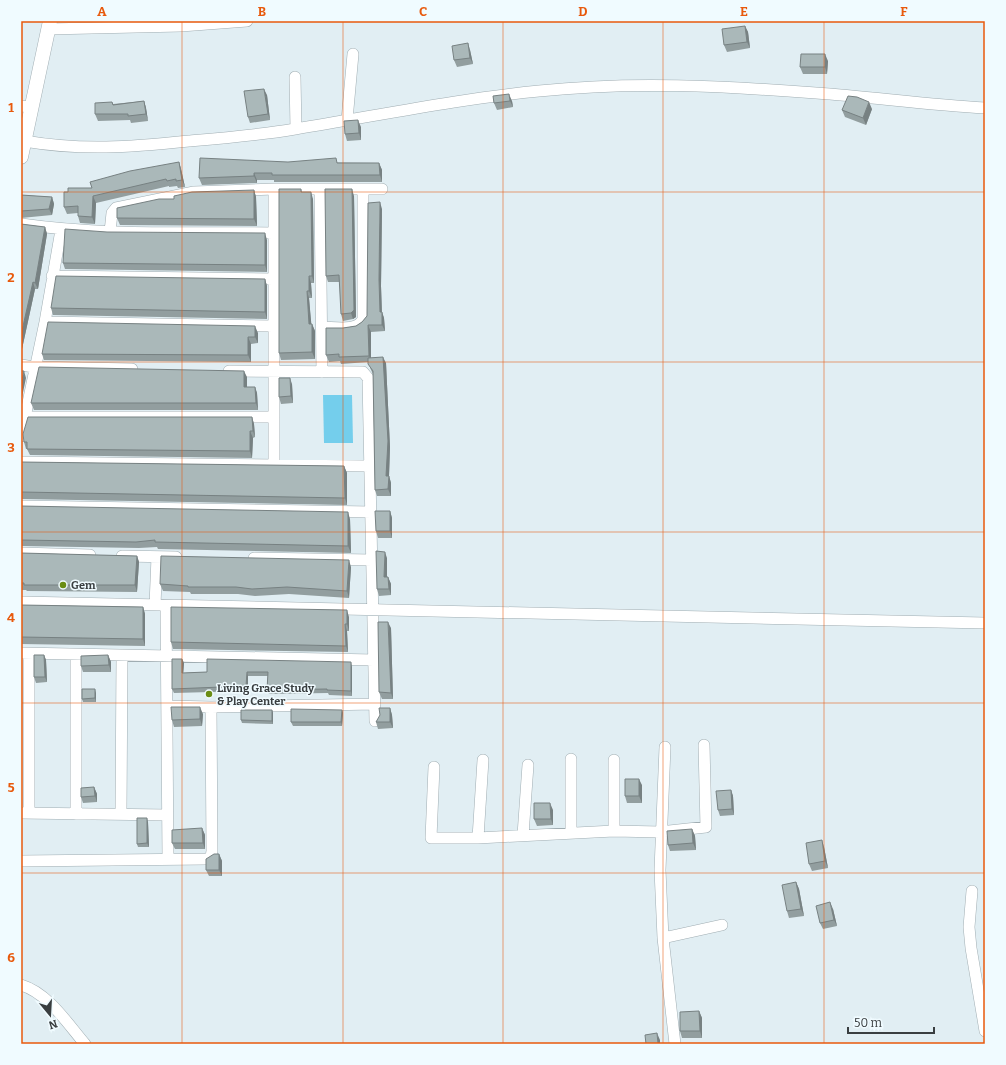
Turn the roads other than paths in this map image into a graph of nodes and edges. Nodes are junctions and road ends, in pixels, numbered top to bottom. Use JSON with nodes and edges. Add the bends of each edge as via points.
{"nodes":[{"id":1,"x":247,"y":21,"type":"edge"},
{"id":2,"x":180,"y":23,"type":"edge"},
{"id":3,"x":84,"y":24,"type":"edge"},
{"id":4,"x":49,"y":25,"type":"edge"},
{"id":5,"x":353,"y":54,"type":"dead end"},
{"id":6,"x":295,"y":77,"type":"dead end"},
{"id":7,"x":26,"y":106,"type":"edge"},
{"id":8,"x":985,"y":108,"type":"edge"},
{"id":9,"x":347,"y":120,"type":"junction"},
{"id":10,"x":296,"y":129,"type":"junction"},
{"id":11,"x":24,"y":141,"type":"junction"},
{"id":12,"x":21,"y":157,"type":"edge"},
{"id":13,"x":274,"y":189,"type":"junction"},
{"id":14,"x":320,"y":189,"type":"junction"},
{"id":15,"x":363,"y":189,"type":"junction"},
{"id":16,"x":382,"y":190,"type":"dead end"},
{"id":17,"x":21,"y":224,"type":"edge"},
{"id":18,"x":61,"y":230,"type":"junction"},
{"id":19,"x":110,"y":232,"type":"junction"},
{"id":20,"x":274,"y":233,"type":"junction"},
{"id":21,"x":52,"y":276,"type":"junction"},
{"id":22,"x":274,"y":279,"type":"junction"},
{"id":23,"x":45,"y":322,"type":"junction"},
{"id":24,"x":274,"y":326,"type":"junction"},
{"id":25,"x":322,"y":327,"type":"junction"},
{"id":26,"x":21,"y":365,"type":"edge"},
{"id":27,"x":34,"y":367,"type":"junction"},
{"id":28,"x":146,"y":369,"type":"edge"},
{"id":29,"x":218,"y":370,"type":"edge"},
{"id":30,"x":274,"y":372,"type":"junction"},
{"id":31,"x":322,"y":372,"type":"junction"},
{"id":32,"x":26,"y":417,"type":"junction"},
{"id":33,"x":274,"y":418,"type":"junction"},
{"id":34,"x":21,"y":436,"type":"edge"},
{"id":35,"x":21,"y":462,"type":"edge"},
{"id":36,"x":274,"y":463,"type":"junction"},
{"id":37,"x":370,"y":466,"type":"junction"},
{"id":38,"x":21,"y":506,"type":"edge"},
{"id":39,"x":371,"y":512,"type":"junction"},
{"id":40,"x":21,"y":553,"type":"edge"},
{"id":41,"x":157,"y":557,"type":"junction"},
{"id":42,"x":189,"y":557,"type":"edge"},
{"id":43,"x":244,"y":558,"type":"edge"},
{"id":44,"x":372,"y":560,"type":"junction"},
{"id":45,"x":21,"y":602,"type":"edge"},
{"id":46,"x":160,"y":606,"type":"junction"},
{"id":47,"x":373,"y":609,"type":"junction"},
{"id":48,"x":985,"y":623,"type":"edge"},
{"id":49,"x":25,"y":654,"type":"edge"},
{"id":50,"x":76,"y":655,"type":"junction"},
{"id":51,"x":122,"y":656,"type":"junction"},
{"id":52,"x":166,"y":656,"type":"junction"},
{"id":53,"x":374,"y":660,"type":"junction"},
{"id":54,"x":375,"y":704,"type":"junction"},
{"id":55,"x":166,"y":706,"type":"junction"},
{"id":56,"x":211,"y":707,"type":"junction"},
{"id":57,"x":375,"y":722,"type":"edge"},
{"id":58,"x":704,"y":745,"type":"dead end"},
{"id":59,"x":665,"y":747,"type":"dead end"},
{"id":60,"x":571,"y":759,"type":"dead end"},
{"id":61,"x":483,"y":760,"type":"dead end"},
{"id":62,"x":614,"y":760,"type":"dead end"},
{"id":63,"x":528,"y":765,"type":"dead end"},
{"id":64,"x":434,"y":767,"type":"dead end"},
{"id":65,"x":25,"y":813,"type":"edge"},
{"id":66,"x":76,"y":814,"type":"junction"},
{"id":67,"x":121,"y":814,"type":"junction"},
{"id":68,"x":167,"y":815,"type":"junction"},
{"id":69,"x":614,"y":831,"type":"junction"},
{"id":70,"x":660,"y":832,"type":"junction"},
{"id":71,"x":570,"y":833,"type":"junction"},
{"id":72,"x":523,"y":836,"type":"junction"},
{"id":73,"x":478,"y":838,"type":"junction"},
{"id":74,"x":168,"y":858,"type":"junction"},
{"id":75,"x":21,"y":861,"type":"edge"},
{"id":76,"x":972,"y":891,"type":"dead end"},
{"id":77,"x":722,"y":925,"type":"dead end"},
{"id":78,"x":663,"y":938,"type":"junction"},
{"id":79,"x":21,"y":985,"type":"edge"},
{"id":80,"x":985,"y":1031,"type":"edge"},
{"id":81,"x":85,"y":1044,"type":"edge"},
{"id":82,"x":675,"y":1044,"type":"edge"}],
"edges":[{"from":1,"to":2,"type":"street"},
{"from":2,"to":3,"type":"street"},
{"from":3,"to":4,"type":"street"},
{"from":4,"to":7,"type":"street"},
{"from":5,"to":9,"type":"street"},
{"from":6,"to":10,"type":"street"},
{"from":7,"to":11,"type":"street"},
{"from":8,"to":9,"type":"street","via":[[814,93],[643,85],[540,90],[407,108]]},
{"from":9,"to":10,"type":"street"},
{"from":10,"to":11,"type":"street","via":[[237,137],[104,148],[60,147]]},
{"from":11,"to":12,"type":"street"},
{"from":13,"to":14,"type":"street"},
{"from":13,"to":19,"type":"street","via":[[194,192],[116,208],[112,213]]},
{"from":13,"to":20,"type":"street"},
{"from":14,"to":15,"type":"street"},
{"from":14,"to":25,"type":"street"},
{"from":15,"to":16,"type":"street"},
{"from":15,"to":25,"type":"street","via":[[362,324],[356,327]]},
{"from":17,"to":18,"type":"street"},
{"from":18,"to":19,"type":"street"},
{"from":18,"to":21,"type":"street"},
{"from":19,"to":20,"type":"street"},
{"from":20,"to":22,"type":"street"},
{"from":21,"to":22,"type":"street"},
{"from":21,"to":23,"type":"street"},
{"from":22,"to":24,"type":"street"},
{"from":23,"to":24,"type":"street"},
{"from":23,"to":27,"type":"street"},
{"from":24,"to":30,"type":"street"},
{"from":25,"to":31,"type":"street"},
{"from":26,"to":27,"type":"street"},
{"from":27,"to":28,"type":"street"},
{"from":27,"to":32,"type":"street"},
{"from":29,"to":30,"type":"street"},
{"from":30,"to":31,"type":"street"},
{"from":30,"to":33,"type":"street"},
{"from":31,"to":37,"type":"street","via":[[363,372],[368,378]]},
{"from":32,"to":33,"type":"street"},
{"from":32,"to":34,"type":"street"},
{"from":33,"to":36,"type":"street"},
{"from":35,"to":36,"type":"street"},
{"from":36,"to":37,"type":"street"},
{"from":37,"to":39,"type":"street"},
{"from":38,"to":39,"type":"street"},
{"from":39,"to":44,"type":"street"},
{"from":40,"to":41,"type":"street"},
{"from":41,"to":42,"type":"street"},
{"from":41,"to":46,"type":"street"},
{"from":43,"to":44,"type":"street"},
{"from":44,"to":47,"type":"street"},
{"from":45,"to":46,"type":"street"},
{"from":46,"to":47,"type":"street"},
{"from":46,"to":52,"type":"street"},
{"from":47,"to":48,"type":"street"},
{"from":47,"to":53,"type":"street"},
{"from":49,"to":50,"type":"street"},
{"from":49,"to":65,"type":"street"},
{"from":50,"to":51,"type":"street"},
{"from":50,"to":66,"type":"street"},
{"from":51,"to":52,"type":"street"},
{"from":51,"to":67,"type":"street"},
{"from":52,"to":53,"type":"street"},
{"from":52,"to":55,"type":"street"},
{"from":53,"to":54,"type":"street"},
{"from":54,"to":56,"type":"street"},
{"from":54,"to":57,"type":"street"},
{"from":55,"to":56,"type":"street"},
{"from":55,"to":68,"type":"street"},
{"from":56,"to":74,"type":"street","via":[[212,855],[206,859]]},
{"from":58,"to":70,"type":"street","via":[[706,827]]},
{"from":59,"to":70,"type":"street"},
{"from":60,"to":71,"type":"street"},
{"from":61,"to":73,"type":"street"},
{"from":62,"to":69,"type":"street"},
{"from":63,"to":72,"type":"street"},
{"from":64,"to":73,"type":"street","via":[[431,838]]},
{"from":65,"to":66,"type":"street"},
{"from":66,"to":67,"type":"street"},
{"from":67,"to":68,"type":"street"},
{"from":68,"to":74,"type":"street"},
{"from":69,"to":70,"type":"street"},
{"from":69,"to":71,"type":"street"},
{"from":70,"to":78,"type":"street"},
{"from":71,"to":72,"type":"street"},
{"from":72,"to":73,"type":"street"},
{"from":74,"to":75,"type":"street"},
{"from":76,"to":80,"type":"street","via":[[969,927]]},
{"from":77,"to":78,"type":"street"},
{"from":78,"to":82,"type":"street"},
{"from":79,"to":81,"type":"street","via":[[44,998]]}]}
